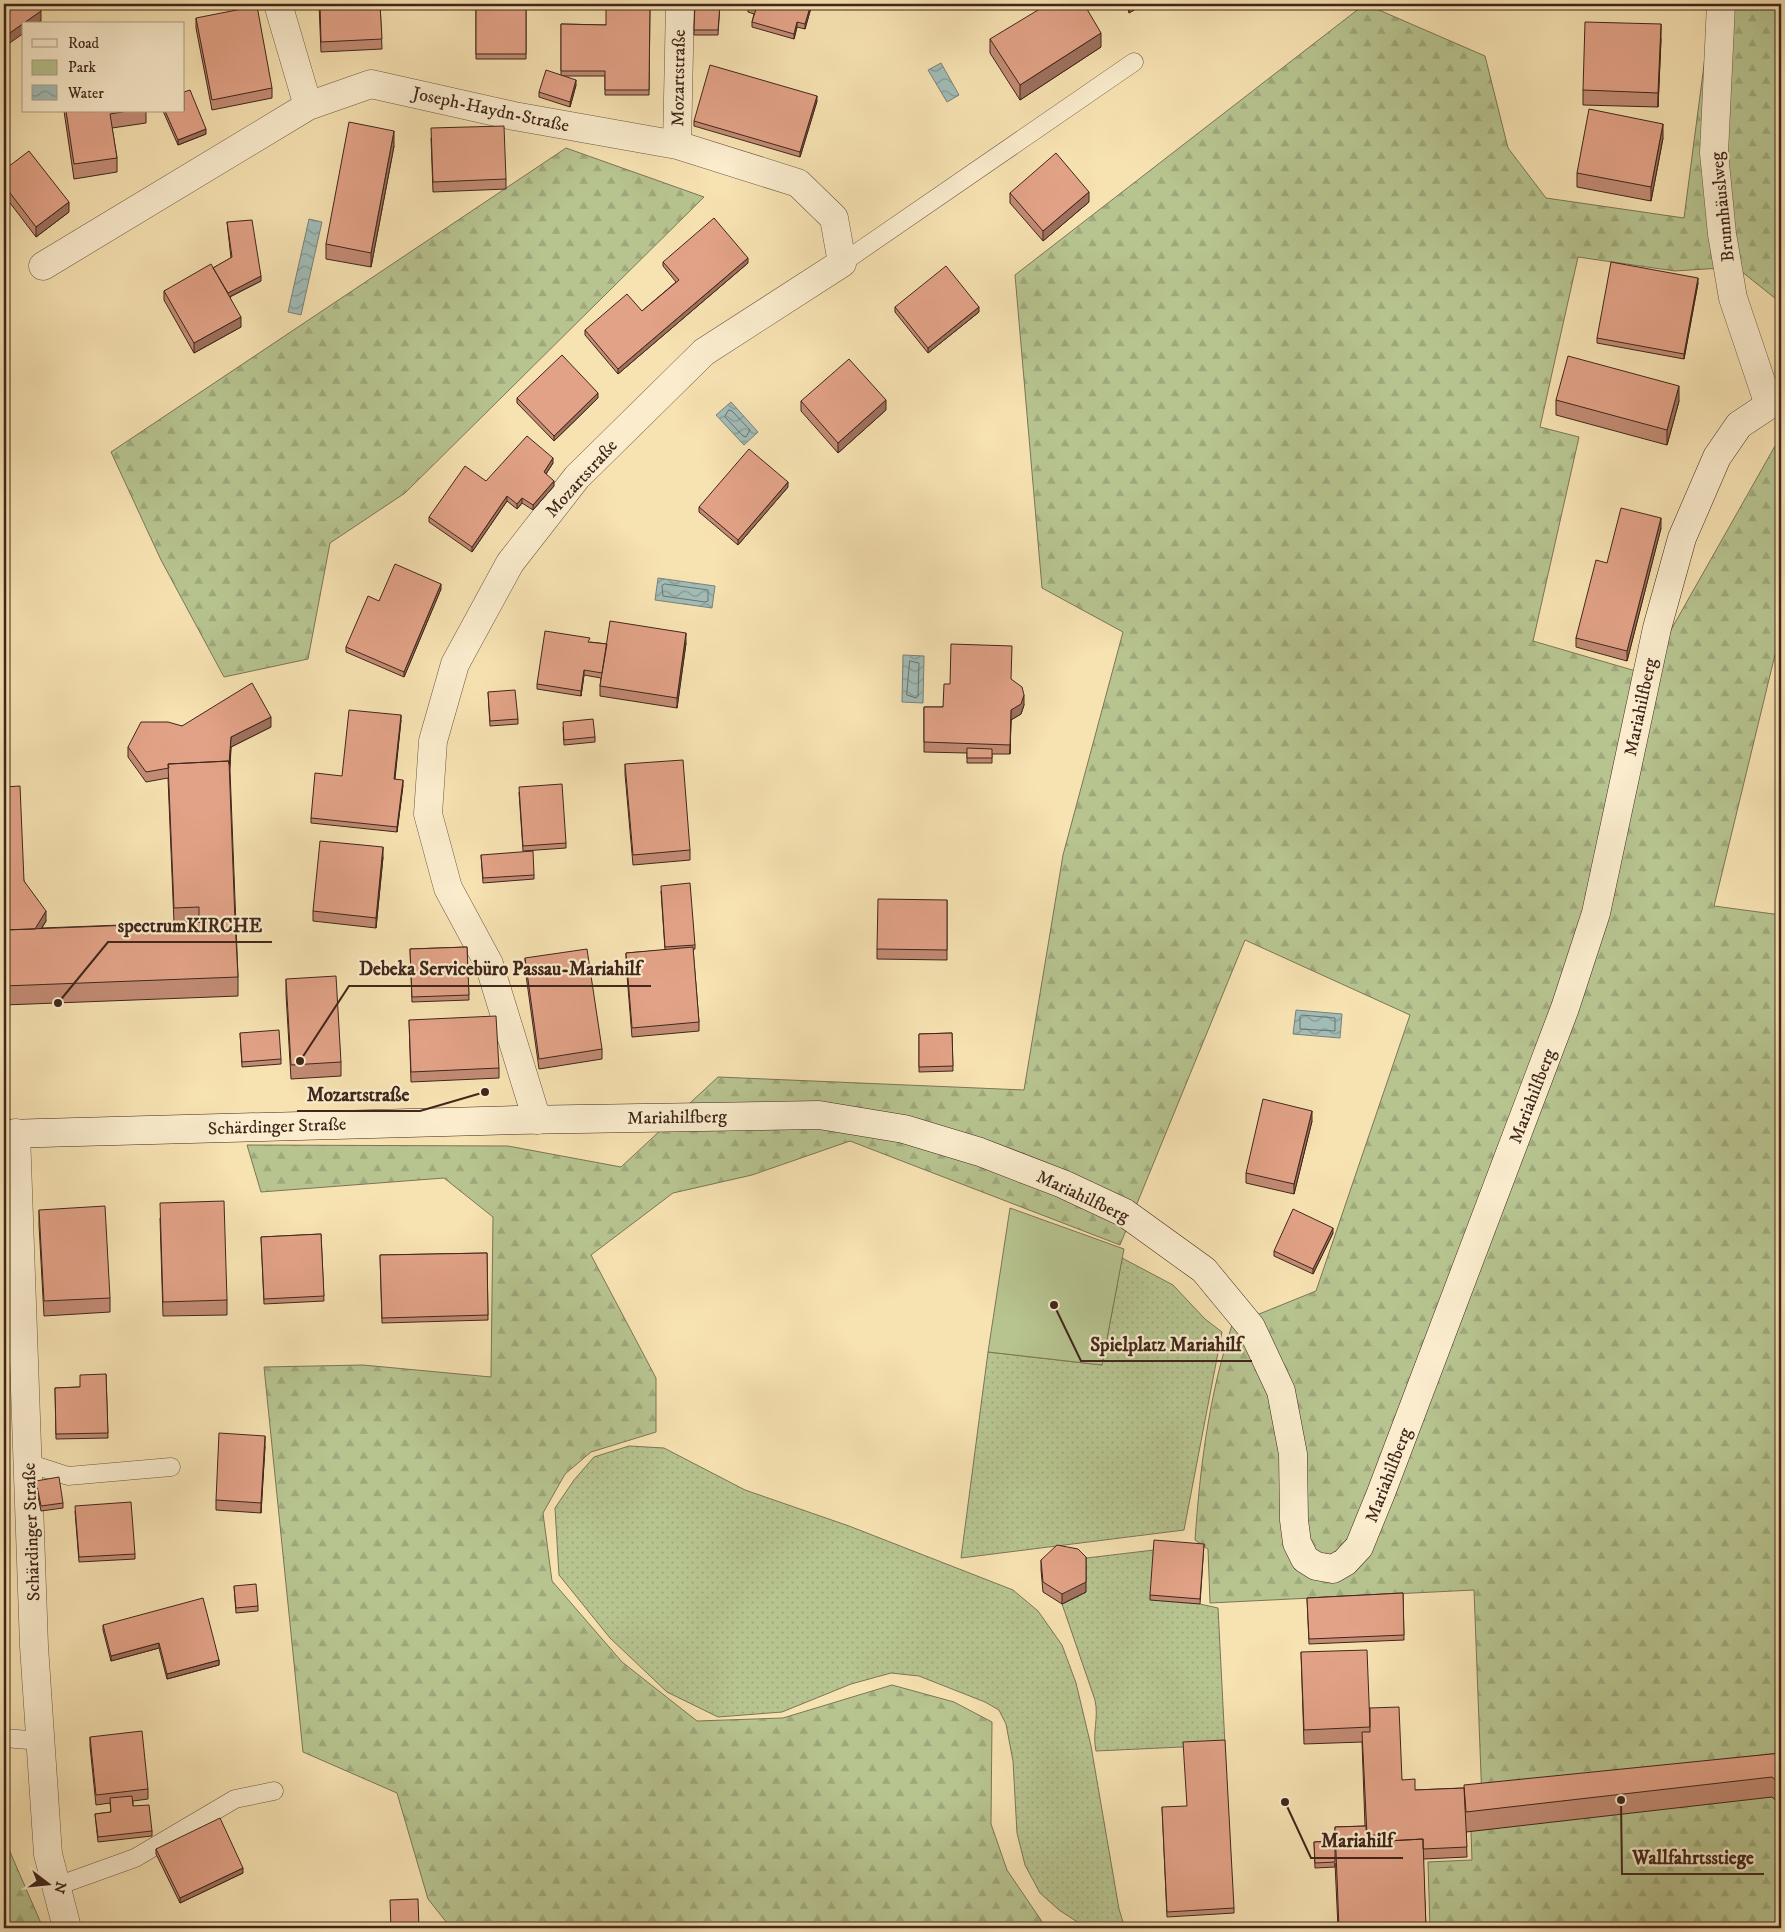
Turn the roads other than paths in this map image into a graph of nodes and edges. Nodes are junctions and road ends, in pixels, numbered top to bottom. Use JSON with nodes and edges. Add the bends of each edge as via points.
{"nodes":[{"id":1,"x":278,"y":4,"type":"edge"},
{"id":2,"x":680,"y":4,"type":"edge"},
{"id":3,"x":1721,"y":4,"type":"edge"},
{"id":4,"x":1134,"y":62,"type":"dead end"},
{"id":5,"x":308,"y":106,"type":"junction"},
{"id":6,"x":677,"y":144,"type":"junction"},
{"id":7,"x":842,"y":263,"type":"junction"},
{"id":8,"x":42,"y":266,"type":"dead end"},
{"id":9,"x":1775,"y":403,"type":"edge"},
{"id":10,"x":537,"y":1120,"type":"junction"},
{"id":11,"x":10,"y":1134,"type":"edge"},
{"id":12,"x":28,"y":1463,"type":"junction"},
{"id":13,"x":171,"y":1468,"type":"dead end"},
{"id":14,"x":4,"y":1738,"type":"edge"},
{"id":15,"x":41,"y":1741,"type":"junction"},
{"id":16,"x":274,"y":1791,"type":"dead end"},
{"id":17,"x":57,"y":1886,"type":"junction"},
{"id":18,"x":67,"y":1928,"type":"edge"}],
"edges":[{"from":1,"to":5,"type":"street"},
{"from":2,"to":6,"type":"street","name":"Mozartstraße"},
{"from":3,"to":9,"type":"street","name":"Brunnhäuslweg","via":[[1714,153],[1722,234],[1734,298]]},
{"from":4,"to":7,"type":"lane"},
{"from":5,"to":6,"type":"street","name":"Joseph-Haydn-Straße","via":[[371,84],[514,116]]},
{"from":5,"to":8,"type":"street","name":"Joseph-Haydn-Straße"},
{"from":6,"to":7,"type":"street","name":"Mozartstraße","via":[[798,183],[834,218]]},
{"from":7,"to":10,"type":"street","name":"Mozartstraße","via":[[704,352],[577,477],[510,563],[455,664],[434,741],[428,814],[448,888],[489,964]]},
{"from":9,"to":10,"type":"street","name":"Mariahilfberg","via":[[1739,425],[1717,458],[1682,538],[1657,628],[1596,913],[1565,1008],[1359,1547],[1346,1562],[1334,1569],[1316,1566],[1305,1559],[1297,1543],[1293,1454],[1281,1391],[1251,1327],[1204,1270],[1125,1213],[1063,1184],[980,1152],[904,1129],[819,1115]]},
{"from":10,"to":11,"type":"street","name":"Schärdinger Straße"},
{"from":11,"to":12,"type":"street","name":"Schärdinger Straße"},
{"from":12,"to":13,"type":"lane","via":[[68,1476]]},
{"from":12,"to":15,"type":"street","name":"Schärdinger Straße","via":[[34,1646]]},
{"from":14,"to":15,"type":"lane"},
{"from":15,"to":17,"type":"street","name":"Schärdinger Straße","via":[[48,1854]]},
{"from":16,"to":17,"type":"lane","via":[[234,1799],[135,1858]]},
{"from":17,"to":18,"type":"street","name":"Schärdinger Straße"}]}
